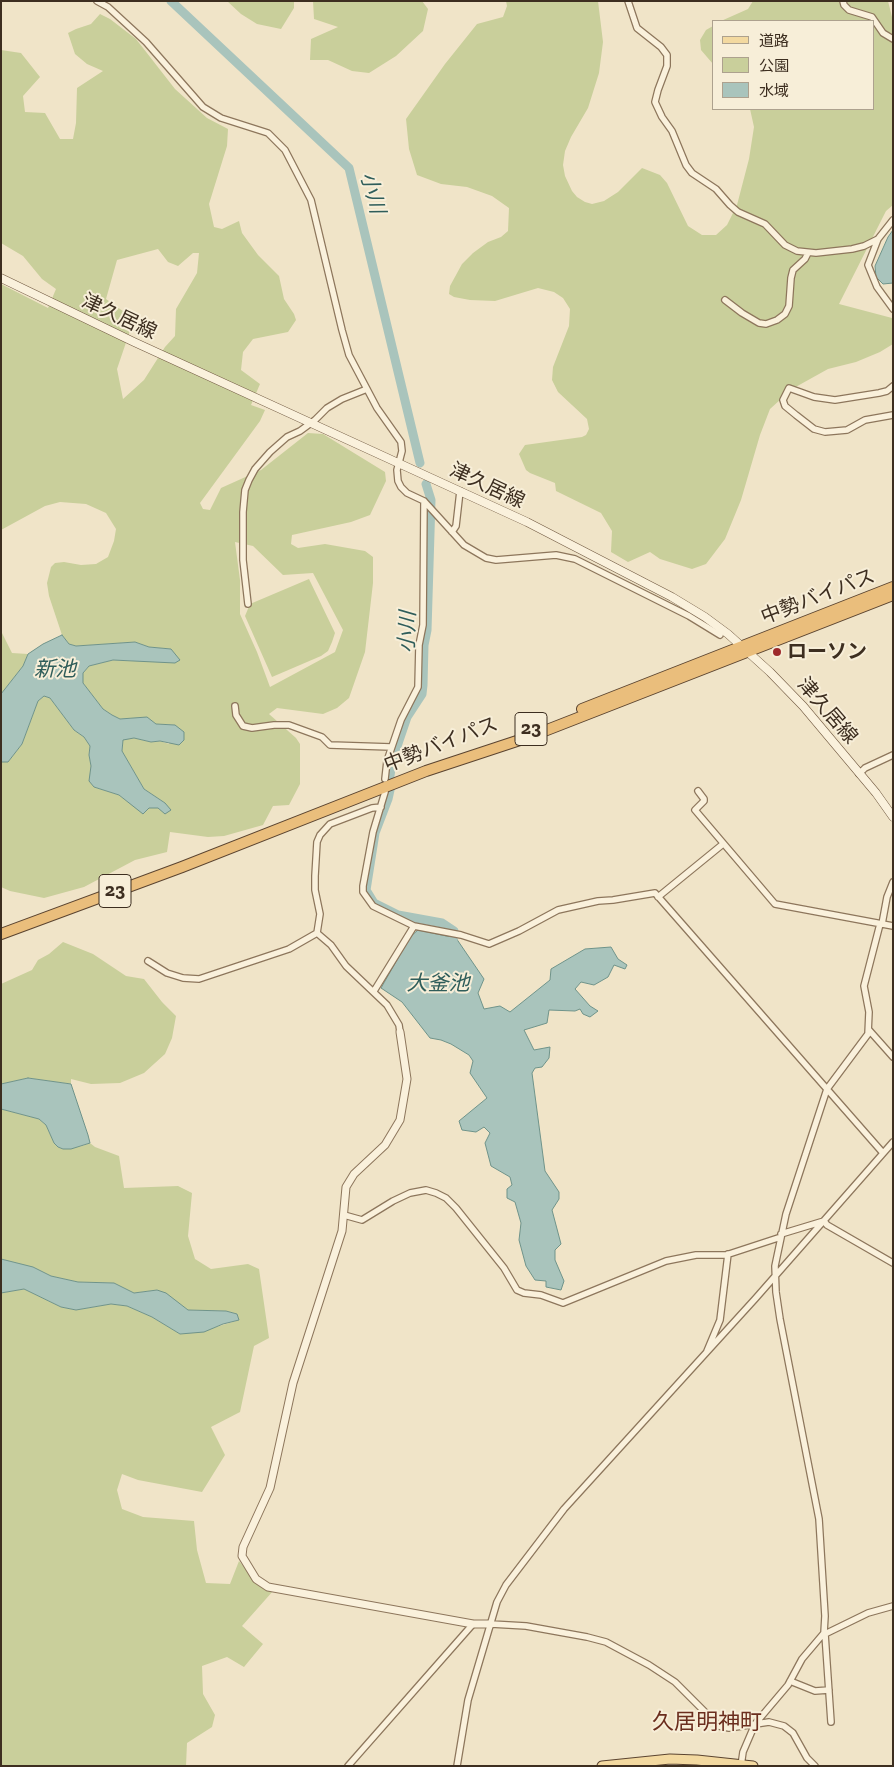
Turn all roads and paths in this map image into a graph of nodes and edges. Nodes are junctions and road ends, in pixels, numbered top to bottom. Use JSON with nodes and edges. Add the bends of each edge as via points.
{"nodes":[{"id":1,"x":97,"y":1,"type":"edge"},
{"id":2,"x":628,"y":1,"type":"edge"},
{"id":3,"x":843,"y":1,"type":"edge"},
{"id":4,"x":893,"y":39,"type":"edge"},
{"id":5,"x":893,"y":220,"type":"edge"},
{"id":6,"x":878,"y":239,"type":"junction"},
{"id":7,"x":808,"y":253,"type":"junction"},
{"id":8,"x":1,"y":278,"type":"edge"},
{"id":9,"x":725,"y":300,"type":"dead end"},
{"id":10,"x":893,"y":309,"type":"edge"},
{"id":11,"x":893,"y":386,"type":"edge"},
{"id":12,"x":367,"y":390,"type":"junction"},
{"id":13,"x":893,"y":415,"type":"edge"},
{"id":14,"x":311,"y":423,"type":"junction"},
{"id":15,"x":398,"y":464,"type":"junction"},
{"id":16,"x":460,"y":491,"type":"junction"},
{"id":17,"x":428,"y":505,"type":"junction"},
{"id":18,"x":452,"y":532,"type":"junction"},
{"id":19,"x":593,"y":556,"type":"junction"},
{"id":20,"x":584,"y":564,"type":"junction"},
{"id":21,"x":893,"y":587,"type":"edge"},
{"id":22,"x":893,"y":595,"type":"edge"},
{"id":23,"x":248,"y":604,"type":"dead end"},
{"id":24,"x":720,"y":635,"type":"dead end"},
{"id":25,"x":744,"y":648,"type":"junction"},
{"id":26,"x":235,"y":706,"type":"dead end"},
{"id":27,"x":391,"y":747,"type":"junction"},
{"id":28,"x":893,"y":754,"type":"edge"},
{"id":29,"x":859,"y":774,"type":"junction"},
{"id":30,"x":385,"y":779,"type":"dead end"},
{"id":31,"x":384,"y":792,"type":"dead end"},
{"id":32,"x":698,"y":792,"type":"dead end"},
{"id":33,"x":380,"y":807,"type":"junction"},
{"id":34,"x":893,"y":818,"type":"edge"},
{"id":35,"x":723,"y":844,"type":"junction"},
{"id":36,"x":893,"y":882,"type":"edge"},
{"id":37,"x":658,"y":897,"type":"junction"},
{"id":38,"x":881,"y":924,"type":"junction"},
{"id":39,"x":414,"y":926,"type":"junction"},
{"id":40,"x":893,"y":926,"type":"edge"},
{"id":41,"x":317,"y":933,"type":"junction"},
{"id":42,"x":1,"y":934,"type":"edge"},
{"id":43,"x":148,"y":962,"type":"dead end"},
{"id":44,"x":374,"y":992,"type":"junction"},
{"id":45,"x":869,"y":1030,"type":"junction"},
{"id":46,"x":400,"y":1032,"type":"joint"},
{"id":47,"x":893,"y":1057,"type":"edge"},
{"id":48,"x":827,"y":1088,"type":"junction"},
{"id":49,"x":893,"y":1142,"type":"edge"},
{"id":50,"x":883,"y":1153,"type":"junction"},
{"id":51,"x":344,"y":1215,"type":"junction"},
{"id":52,"x":824,"y":1221,"type":"junction"},
{"id":53,"x":781,"y":1236,"type":"junction"},
{"id":54,"x":728,"y":1254,"type":"junction"},
{"id":55,"x":893,"y":1263,"type":"edge"},
{"id":56,"x":776,"y":1276,"type":"junction"},
{"id":57,"x":706,"y":1353,"type":"junction"},
{"id":58,"x":893,"y":1606,"type":"edge"},
{"id":59,"x":473,"y":1624,"type":"junction"},
{"id":60,"x":491,"y":1624,"type":"junction"},
{"id":61,"x":825,"y":1634,"type":"junction"},
{"id":62,"x":790,"y":1681,"type":"junction"},
{"id":63,"x":829,"y":1690,"type":"junction"},
{"id":64,"x":831,"y":1722,"type":"dead end"},
{"id":65,"x":755,"y":1724,"type":"junction"},
{"id":66,"x":741,"y":1765,"type":"edge"},
{"id":67,"x":348,"y":1766,"type":"edge"},
{"id":68,"x":457,"y":1766,"type":"edge"},
{"id":69,"x":602,"y":1766,"type":"edge"},
{"id":70,"x":753,"y":1766,"type":"edge"},
{"id":71,"x":815,"y":1766,"type":"edge"}],
"edges":[{"from":1,"to":12,"type":"street","via":[[146,42],[203,106],[221,118],[268,134],[286,150],[311,200],[349,355]]},
{"from":2,"to":7,"type":"street","via":[[636,28],[667,55],[667,66],[655,102],[690,170],[716,189],[738,212],[769,226],[785,245]]},
{"from":3,"to":4,"type":"street","via":[[849,10],[872,17],[883,33]]},
{"from":5,"to":6,"type":"street"},
{"from":6,"to":7,"type":"street","via":[[852,249]]},
{"from":6,"to":10,"type":"street","via":[[868,265],[877,288]]},
{"from":7,"to":9,"type":"street","via":[[793,270],[789,306],[777,320],[766,324],[759,322]]},
{"from":8,"to":14,"type":"main road","name":"津久居線"},
{"from":11,"to":13,"type":"street","via":[[879,393],[835,400],[789,388],[783,400],[796,415],[826,432],[848,430],[865,420]]},
{"from":12,"to":14,"type":"street","via":[[342,399]]},
{"from":12,"to":15,"type":"street","via":[[401,442]]},
{"from":14,"to":15,"type":"main road","name":"津久居線"},
{"from":14,"to":23,"type":"street","via":[[286,437],[270,452],[255,469],[245,490],[243,560]]},
{"from":15,"to":16,"type":"main road","name":"津久居線"},
{"from":15,"to":17,"type":"street","via":[[401,487]]},
{"from":16,"to":18,"type":"street","via":[[456,526]]},
{"from":16,"to":19,"type":"main road","name":"津久居線"},
{"from":17,"to":18,"type":"street"},
{"from":17,"to":27,"type":"street","via":[[418,687]]},
{"from":18,"to":20,"type":"street","via":[[464,545],[486,558],[556,556]]},
{"from":19,"to":20,"type":"street"},
{"from":19,"to":25,"type":"main road","name":"津久居線","via":[[705,617]]},
{"from":20,"to":24,"type":"street"},
{"from":21,"to":25,"type":"highway","name":"中勢バイパス","number":"23"},
{"from":22,"to":25,"type":"highway","name":"中勢バイパス","number":"23"},
{"from":25,"to":29,"type":"main road","name":"津久居線","via":[[803,706]]},
{"from":25,"to":42,"type":"highway","name":"中勢バイパス","number":"23"},
{"from":26,"to":27,"type":"street","via":[[242,726],[289,725],[322,738],[330,745]]},
{"from":27,"to":30,"type":"street"},
{"from":28,"to":29,"type":"street"},
{"from":29,"to":34,"type":"main road","name":"津久居線"},
{"from":31,"to":33,"type":"street"},
{"from":32,"to":35,"type":"street","via":[[704,801],[695,810]]},
{"from":33,"to":39,"type":"street","via":[[363,890],[373,906]]},
{"from":33,"to":41,"type":"street","via":[[330,824],[320,835],[315,876],[320,914]]},
{"from":35,"to":37,"type":"street"},
{"from":35,"to":38,"type":"street","via":[[775,904]]},
{"from":36,"to":38,"type":"street"},
{"from":37,"to":39,"type":"street","via":[[655,893],[558,910],[492,943]]},
{"from":37,"to":48,"type":"street"},
{"from":38,"to":40,"type":"street"},
{"from":38,"to":45,"type":"street","via":[[864,986],[870,1012]]},
{"from":39,"to":44,"type":"street"},
{"from":41,"to":43,"type":"street","via":[[289,950],[199,979],[167,973]]},
{"from":41,"to":44,"type":"street"},
{"from":44,"to":46,"type":"street","via":[[392,1012]]},
{"from":45,"to":47,"type":"street"},
{"from":45,"to":48,"type":"street","via":[[867,1038]]},
{"from":46,"to":51,"type":"street","via":[[407,1079],[400,1120],[385,1145],[348,1183]]},
{"from":48,"to":50,"type":"street"},
{"from":48,"to":53,"type":"street"},
{"from":49,"to":50,"type":"street"},
{"from":50,"to":52,"type":"street"},
{"from":51,"to":54,"type":"street","via":[[362,1220],[410,1193],[426,1190],[436,1193],[456,1208],[517,1290],[563,1303],[666,1261],[696,1255]]},
{"from":51,"to":59,"type":"street","via":[[338,1245],[293,1383],[270,1488],[242,1546],[242,1556],[256,1579],[268,1587]]},
{"from":52,"to":53,"type":"street"},
{"from":52,"to":55,"type":"street"},
{"from":52,"to":56,"type":"street"},
{"from":53,"to":54,"type":"street"},
{"from":53,"to":56,"type":"street"},
{"from":54,"to":57,"type":"street","via":[[720,1320]]},
{"from":56,"to":57,"type":"street"},
{"from":56,"to":61,"type":"street","via":[[776,1301],[819,1519]]},
{"from":57,"to":60,"type":"street","via":[[564,1510],[506,1585]]},
{"from":58,"to":61,"type":"street","via":[[868,1613]]},
{"from":59,"to":60,"type":"street"},
{"from":59,"to":67,"type":"street"},
{"from":60,"to":65,"type":"street","via":[[526,1626],[606,1642],[675,1682],[720,1726],[730,1728]]},
{"from":60,"to":68,"type":"street","via":[[468,1700]]},
{"from":61,"to":62,"type":"street","via":[[802,1659]]},
{"from":61,"to":63,"type":"street"},
{"from":62,"to":63,"type":"street","via":[[815,1691]]},
{"from":62,"to":65,"type":"street"},
{"from":63,"to":64,"type":"street"},
{"from":65,"to":66,"type":"street","via":[[742,1752]]},
{"from":65,"to":71,"type":"street","via":[[774,1723],[788,1728]]},
{"from":66,"to":69,"type":"main road","via":[[670,1760]]},
{"from":66,"to":70,"type":"main road"}]}
